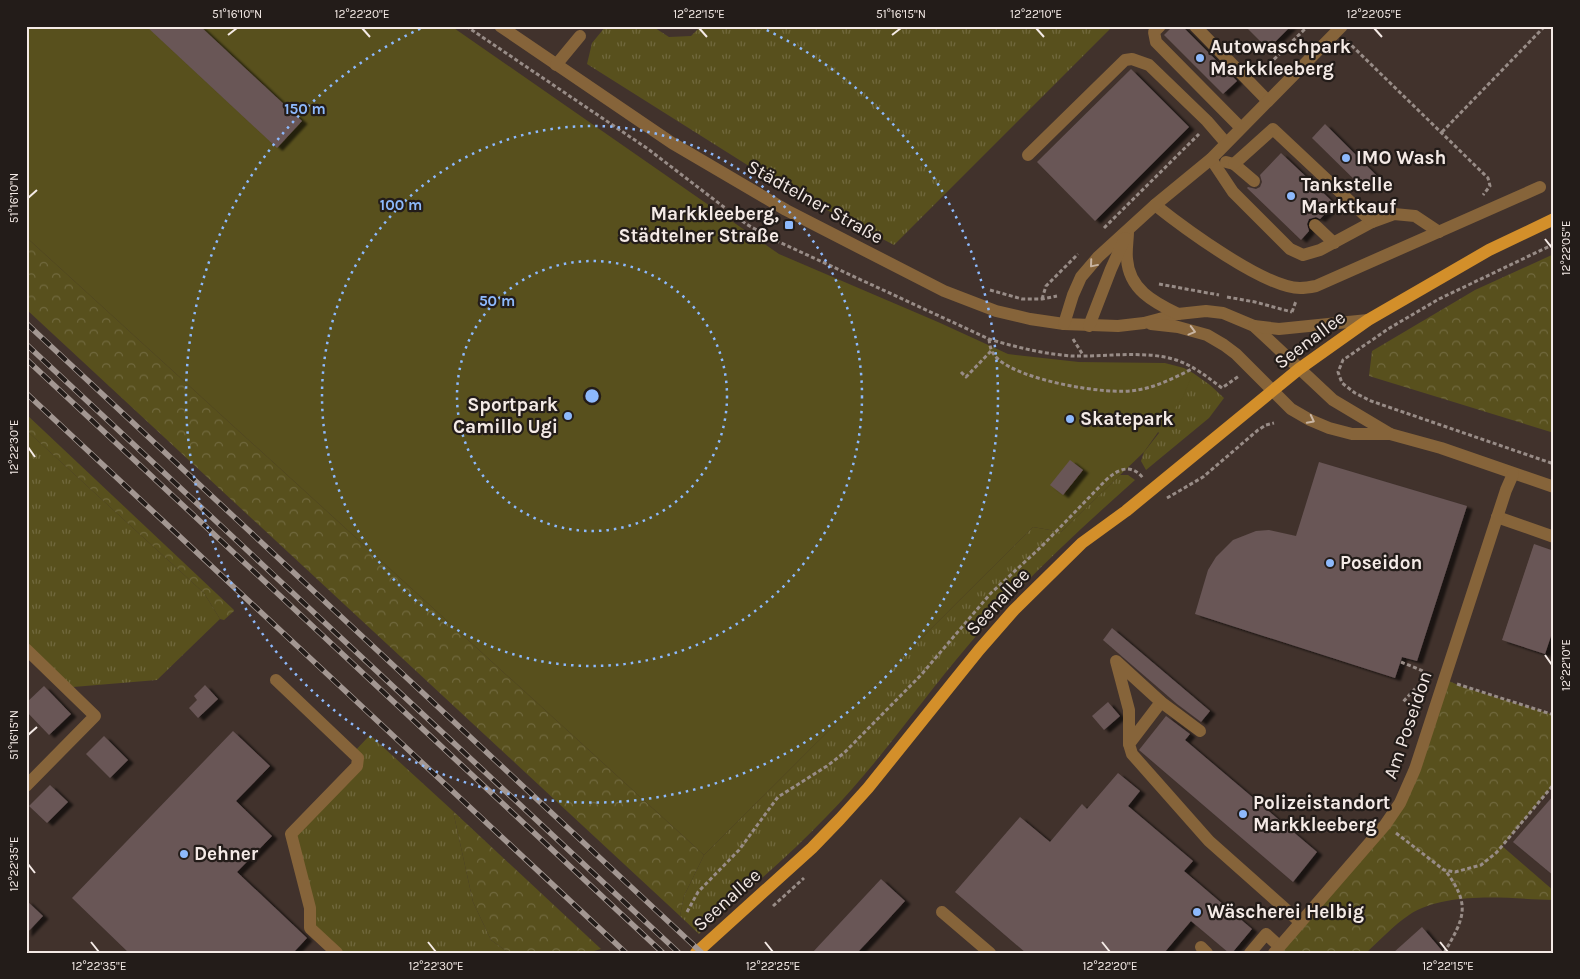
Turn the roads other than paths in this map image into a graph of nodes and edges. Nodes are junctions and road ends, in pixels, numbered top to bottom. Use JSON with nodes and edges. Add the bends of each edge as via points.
{"nodes":[{"id":1,"x":500,"y":26,"type":"edge"},
{"id":2,"x":1160,"y":26,"type":"edge"},
{"id":3,"x":1194,"y":26,"type":"edge"},
{"id":4,"x":1337,"y":28,"type":"edge"},
{"id":5,"x":580,"y":36,"type":"dead end"},
{"id":6,"x":556,"y":65,"type":"junction"},
{"id":7,"x":1268,"y":101,"type":"junction"},
{"id":8,"x":1241,"y":128,"type":"junction"},
{"id":9,"x":1226,"y":143,"type":"junction"},
{"id":10,"x":1028,"y":155,"type":"dead end"},
{"id":11,"x":1211,"y":159,"type":"junction"},
{"id":12,"x":1234,"y":164,"type":"junction"},
{"id":13,"x":1254,"y":181,"type":"dead end"},
{"id":14,"x":1540,"y":187,"type":"dead end"},
{"id":15,"x":1155,"y":205,"type":"junction"},
{"id":16,"x":1554,"y":219,"type":"edge"},
{"id":17,"x":1372,"y":222,"type":"junction"},
{"id":18,"x":1315,"y":225,"type":"dead end"},
{"id":19,"x":1128,"y":231,"type":"junction"},
{"id":20,"x":1439,"y":232,"type":"junction"},
{"id":21,"x":1334,"y":243,"type":"junction"},
{"id":22,"x":1178,"y":314,"type":"junction"},
{"id":23,"x":1368,"y":320,"type":"junction"},
{"id":24,"x":1144,"y":323,"type":"junction"},
{"id":25,"x":1064,"y":324,"type":"junction"},
{"id":26,"x":1089,"y":326,"type":"junction"},
{"id":27,"x":1254,"y":326,"type":"junction"},
{"id":28,"x":1300,"y":369,"type":"junction"},
{"id":29,"x":1272,"y":391,"type":"junction"},
{"id":30,"x":1390,"y":434,"type":"junction"},
{"id":31,"x":1513,"y":474,"type":"junction"},
{"id":32,"x":1554,"y":487,"type":"edge"},
{"id":33,"x":1498,"y":517,"type":"junction"},
{"id":34,"x":1554,"y":538,"type":"edge"},
{"id":35,"x":26,"y":649,"type":"edge"},
{"id":36,"x":276,"y":680,"type":"dead end"},
{"id":37,"x":1161,"y":702,"type":"junction"},
{"id":38,"x":1200,"y":732,"type":"dead end"},
{"id":39,"x":1129,"y":744,"type":"junction"},
{"id":40,"x":26,"y":786,"type":"edge"},
{"id":41,"x":942,"y":912,"type":"dead end"},
{"id":42,"x":1300,"y":922,"type":"junction"},
{"id":43,"x":1277,"y":950,"type":"edge"},
{"id":44,"x":336,"y":952,"type":"edge"},
{"id":45,"x":696,"y":953,"type":"edge"},
{"id":46,"x":990,"y":953,"type":"edge"},
{"id":47,"x":1250,"y":953,"type":"edge"}],
"edges":[{"from":1,"to":6,"type":"street","name":"Städtelner Straße"},
{"from":2,"to":8,"type":"street","via":[[1154,32],[1156,42]]},
{"from":3,"to":7,"type":"street"},
{"from":4,"to":7,"type":"street"},
{"from":5,"to":6,"type":"street"},
{"from":6,"to":25,"type":"street","name":"Städtelner Straße","via":[[680,148],[786,210],[908,274],[944,292],[996,311]]},
{"from":7,"to":8,"type":"street"},
{"from":8,"to":9,"type":"street"},
{"from":9,"to":10,"type":"street","via":[[1149,66],[1132,59],[1125,60]]},
{"from":9,"to":11,"type":"street"},
{"from":11,"to":12,"type":"street"},
{"from":11,"to":15,"type":"street"},
{"from":11,"to":21,"type":"street","via":[[1233,192],[1290,249],[1303,255]]},
{"from":12,"to":13,"type":"street"},
{"from":12,"to":17,"type":"street","via":[[1273,129]]},
{"from":14,"to":20,"type":"street"},
{"from":15,"to":19,"type":"street"},
{"from":15,"to":20,"type":"street","via":[[1180,225],[1263,278],[1300,288],[1316,286]]},
{"from":16,"to":23,"type":"main road","name":"Seenallee","via":[[1489,250]]},
{"from":17,"to":20,"type":"street","via":[[1394,214],[1415,216]]},
{"from":17,"to":21,"type":"street"},
{"from":18,"to":21,"type":"street"},
{"from":19,"to":22,"type":"street","via":[[1127,258],[1137,287],[1148,298]]},
{"from":19,"to":25,"type":"street","one_way":true,"via":[[1098,257],[1081,278]]},
{"from":19,"to":26,"type":"street"},
{"from":22,"to":24,"type":"street","name":"Städtelner Straße"},
{"from":22,"to":27,"type":"street","name":"Städtelner Straße","via":[[1223,313]]},
{"from":23,"to":27,"type":"street","name":"Seenallee","via":[[1279,329]]},
{"from":23,"to":28,"type":"main road","name":"Seenallee"},
{"from":24,"to":26,"type":"street","name":"Städtelner Straße"},
{"from":24,"to":29,"type":"street","name":"Städtelner Straße","one_way":true,"via":[[1207,335],[1236,354]]},
{"from":25,"to":26,"type":"street","name":"Städtelner Straße"},
{"from":27,"to":28,"type":"street","name":"Städtelner Straße"},
{"from":28,"to":29,"type":"main road","name":"Seenallee"},
{"from":28,"to":30,"type":"street","name":"Städtelner Straße","via":[[1333,400]]},
{"from":29,"to":30,"type":"street","name":"Städtelner Straße","one_way":true,"via":[[1291,409],[1329,428],[1352,434]]},
{"from":29,"to":45,"type":"main road","name":"Seenallee","via":[[1082,543],[1014,610],[840,819]]},
{"from":30,"to":31,"type":"street","name":"Städtelner Straße"},
{"from":31,"to":32,"type":"street","name":"Städtelner Straße"},
{"from":31,"to":33,"type":"street","name":"Am Poseidon"},
{"from":33,"to":34,"type":"street"},
{"from":33,"to":42,"type":"street","name":"Am Poseidon","via":[[1416,769],[1400,804]]},
{"from":35,"to":40,"type":"street","via":[[94,716]]},
{"from":36,"to":44,"type":"street","via":[[358,758],[357,766],[291,834],[310,908],[310,928]]},
{"from":37,"to":38,"type":"street"},
{"from":37,"to":39,"type":"street"},
{"from":37,"to":39,"type":"street","via":[[1116,661],[1129,710]]},
{"from":39,"to":42,"type":"street","via":[[1132,754],[1209,841]]},
{"from":41,"to":46,"type":"street"},
{"from":42,"to":43,"type":"street","name":"Am Poseidon"},
{"from":43,"to":47,"type":"street","via":[[1266,934]]}]}
